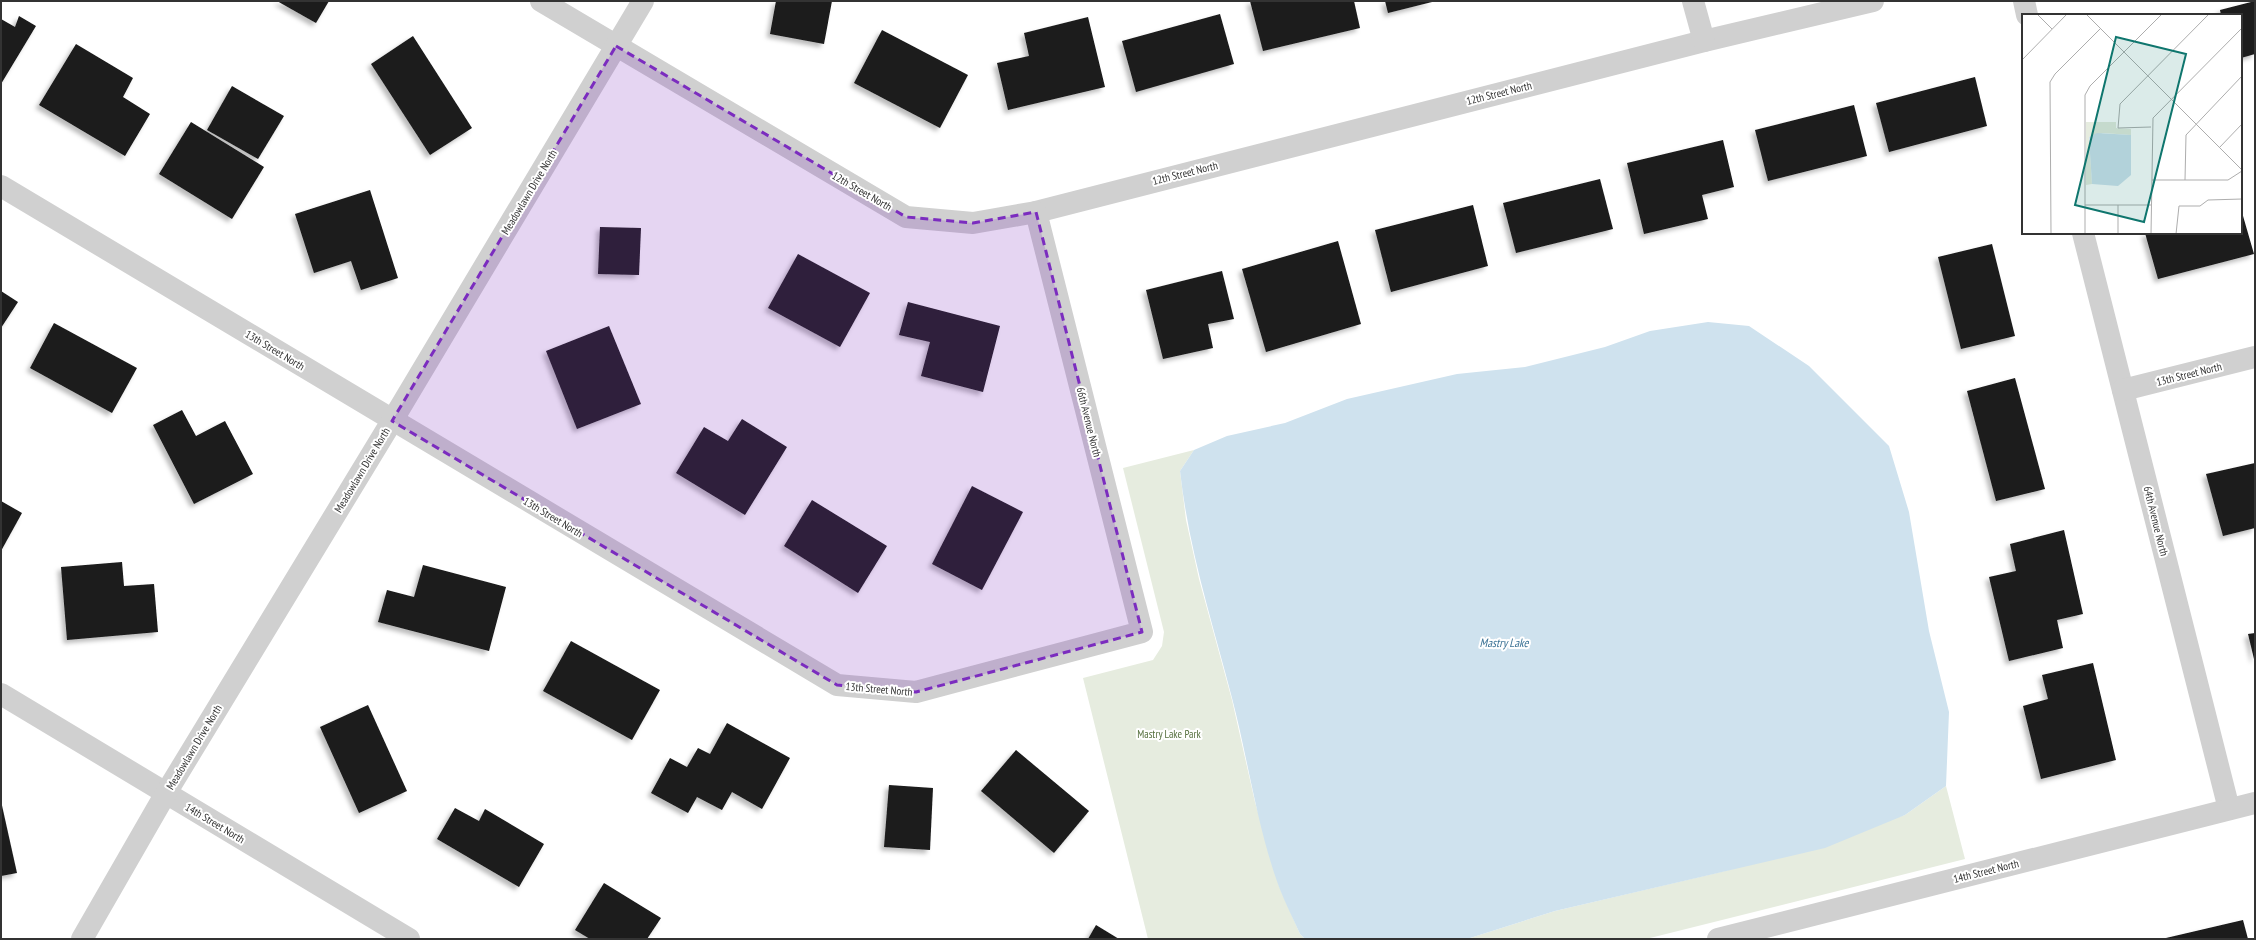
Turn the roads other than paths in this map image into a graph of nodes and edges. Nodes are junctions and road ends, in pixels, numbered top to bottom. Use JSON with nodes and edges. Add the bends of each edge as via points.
{"nodes":[{"id":1,"x":541,"y":1,"type":"edge"},
{"id":2,"x":643,"y":1,"type":"edge"},
{"id":3,"x":1694,"y":1,"type":"edge"},
{"id":4,"x":1873,"y":1,"type":"edge"},
{"id":5,"x":2024,"y":1,"type":"edge"},
{"id":6,"x":2027,"y":14,"type":"edge"},
{"id":7,"x":1704,"y":41,"type":"junction"},
{"id":8,"x":616,"y":46,"type":"junction"},
{"id":9,"x":1,"y":186,"type":"edge"},
{"id":10,"x":1036,"y":212,"type":"junction"},
{"id":11,"x":2083,"y":234,"type":"edge"},
{"id":12,"x":2255,"y":357,"type":"edge"},
{"id":13,"x":2122,"y":390,"type":"junction"},
{"id":14,"x":392,"y":420,"type":"junction"},
{"id":15,"x":1142,"y":632,"type":"joint"},
{"id":16,"x":1,"y":694,"type":"edge"},
{"id":17,"x":166,"y":793,"type":"junction"},
{"id":18,"x":2255,"y":803,"type":"edge"},
{"id":19,"x":2229,"y":809,"type":"junction"},
{"id":20,"x":82,"y":939,"type":"edge"},
{"id":21,"x":409,"y":939,"type":"edge"},
{"id":22,"x":1718,"y":939,"type":"edge"}],
"edges":[{"from":1,"to":8,"type":"street","name":"12th Street North"},
{"from":2,"to":8,"type":"street","name":"Meadowlawn Drive North"},
{"from":3,"to":7,"type":"street"},
{"from":4,"to":7,"type":"street","name":"12th Street North"},
{"from":5,"to":6,"type":"street"},
{"from":7,"to":10,"type":"street","name":"12th Street North"},
{"from":8,"to":10,"type":"street","name":"12th Street North","via":[[906,217],[973,223]]},
{"from":8,"to":14,"type":"street","name":"Meadowlawn Drive North"},
{"from":9,"to":14,"type":"street","name":"13th Street North"},
{"from":10,"to":15,"type":"street","name":"66th Avenue North"},
{"from":11,"to":13,"type":"street","name":"64th Avenue North"},
{"from":12,"to":13,"type":"street","name":"13th Street North"},
{"from":13,"to":19,"type":"street","name":"64th Avenue North"},
{"from":14,"to":15,"type":"street","name":"13th Street North","via":[[837,685],[916,692]]},
{"from":14,"to":17,"type":"street","name":"Meadowlawn Drive North"},
{"from":16,"to":17,"type":"street","name":"14th Street North"},
{"from":17,"to":20,"type":"street","name":"Meadowlawn Drive North"},
{"from":17,"to":21,"type":"street","name":"14th Street North"},
{"from":18,"to":19,"type":"street","name":"14th Street North"},
{"from":19,"to":22,"type":"street","name":"14th Street North"}]}
